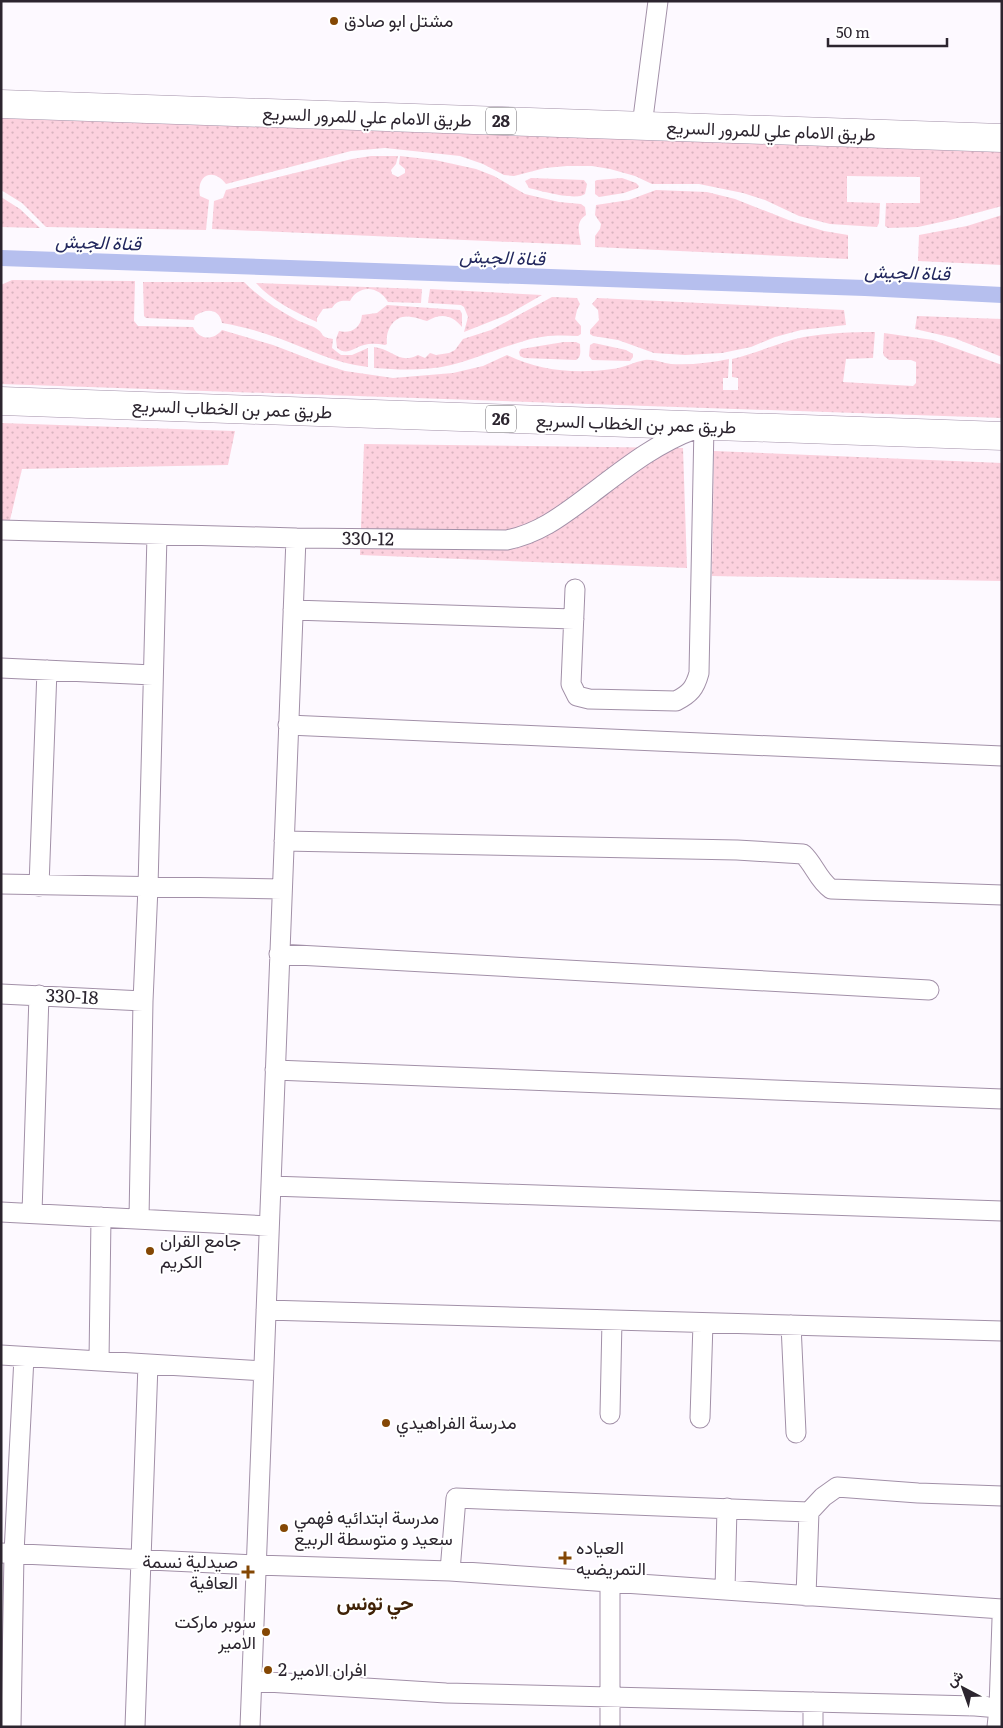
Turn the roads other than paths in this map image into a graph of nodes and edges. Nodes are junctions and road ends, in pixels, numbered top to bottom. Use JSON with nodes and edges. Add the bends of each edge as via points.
{"nodes":[{"id":1,"x":658,"y":1,"type":"edge"},
{"id":2,"x":1,"y":104,"type":"edge"},
{"id":3,"x":642,"y":126,"type":"junction"},
{"id":4,"x":1002,"y":138,"type":"edge"},
{"id":5,"x":1,"y":401,"type":"edge"},
{"id":6,"x":703,"y":426,"type":"junction"},
{"id":7,"x":1002,"y":436,"type":"edge"},
{"id":8,"x":1,"y":530,"type":"edge"},
{"id":9,"x":157,"y":535,"type":"junction"},
{"id":10,"x":296,"y":538,"type":"junction"},
{"id":11,"x":574,"y":589,"type":"dead end"},
{"id":12,"x":293,"y":610,"type":"junction"},
{"id":13,"x":574,"y":619,"type":"junction"},
{"id":14,"x":1,"y":668,"type":"edge"},
{"id":15,"x":47,"y":670,"type":"junction"},
{"id":16,"x":153,"y":675,"type":"junction"},
{"id":17,"x":288,"y":725,"type":"junction"},
{"id":18,"x":1002,"y":756,"type":"edge"},
{"id":19,"x":284,"y":840,"type":"junction"},
{"id":20,"x":1,"y":884,"type":"edge"},
{"id":21,"x":39,"y":886,"type":"junction"},
{"id":22,"x":148,"y":887,"type":"junction"},
{"id":23,"x":282,"y":889,"type":"junction"},
{"id":24,"x":1002,"y":895,"type":"edge"},
{"id":25,"x":279,"y":954,"type":"junction"},
{"id":26,"x":929,"y":990,"type":"dead end"},
{"id":27,"x":1,"y":994,"type":"edge"},
{"id":28,"x":39,"y":995,"type":"junction"},
{"id":29,"x":143,"y":1000,"type":"junction"},
{"id":30,"x":275,"y":1070,"type":"junction"},
{"id":31,"x":1002,"y":1099,"type":"edge"},
{"id":32,"x":271,"y":1186,"type":"junction"},
{"id":33,"x":1002,"y":1211,"type":"edge"},
{"id":34,"x":1,"y":1212,"type":"edge"},
{"id":35,"x":32,"y":1213,"type":"junction"},
{"id":36,"x":101,"y":1217,"type":"junction"},
{"id":37,"x":139,"y":1219,"type":"junction"},
{"id":38,"x":269,"y":1226,"type":"junction"},
{"id":39,"x":266,"y":1310,"type":"junction"},
{"id":40,"x":612,"y":1320,"type":"junction"},
{"id":41,"x":703,"y":1322,"type":"junction"},
{"id":42,"x":792,"y":1325,"type":"junction"},
{"id":43,"x":1002,"y":1331,"type":"edge"},
{"id":44,"x":1,"y":1355,"type":"edge"},
{"id":45,"x":24,"y":1357,"type":"junction"},
{"id":46,"x":99,"y":1361,"type":"junction"},
{"id":47,"x":148,"y":1364,"type":"junction"},
{"id":48,"x":263,"y":1371,"type":"junction"},
{"id":49,"x":610,"y":1414,"type":"dead end"},
{"id":50,"x":700,"y":1418,"type":"dead end"},
{"id":51,"x":796,"y":1433,"type":"dead end"},
{"id":52,"x":1002,"y":1496,"type":"edge"},
{"id":53,"x":727,"y":1508,"type":"junction"},
{"id":54,"x":809,"y":1512,"type":"junction"},
{"id":55,"x":7,"y":1553,"type":"edge"},
{"id":56,"x":141,"y":1560,"type":"junction"},
{"id":57,"x":256,"y":1565,"type":"junction"},
{"id":58,"x":450,"y":1571,"type":"junction"},
{"id":59,"x":610,"y":1582,"type":"junction"},
{"id":60,"x":725,"y":1590,"type":"junction"},
{"id":61,"x":806,"y":1596,"type":"junction"},
{"id":62,"x":1002,"y":1609,"type":"edge"},
{"id":63,"x":1002,"y":1619,"type":"edge"},
{"id":64,"x":252,"y":1681,"type":"junction"},
{"id":65,"x":610,"y":1697,"type":"junction"},
{"id":66,"x":813,"y":1702,"type":"junction"},
{"id":67,"x":999,"y":1708,"type":"junction"},
{"id":68,"x":11,"y":1727,"type":"edge"},
{"id":69,"x":135,"y":1727,"type":"edge"},
{"id":70,"x":250,"y":1727,"type":"edge"},
{"id":71,"x":610,"y":1727,"type":"edge"},
{"id":72,"x":813,"y":1727,"type":"edge"},
{"id":73,"x":997,"y":1727,"type":"edge"}],
"edges":[{"from":1,"to":3,"type":"street"},
{"from":2,"to":3,"type":"highway","name":"طريق الامام علي للمرور السريع","number":"28"},
{"from":3,"to":4,"type":"highway","name":"طريق الامام علي للمرور السريع","number":"28"},
{"from":5,"to":6,"type":"highway","name":"طريق عمر بن الخطاب السريع","number":"26"},
{"from":6,"to":7,"type":"highway","name":"طريق عمر بن الخطاب السريع","number":"26"},
{"from":6,"to":10,"type":"street","name":"330-12","via":[[652,449],[550,524],[518,538]]},
{"from":6,"to":13,"type":"street","via":[[700,673],[695,687],[676,701],[577,696],[571,684]]},
{"from":8,"to":9,"type":"street","name":"330-12"},
{"from":9,"to":10,"type":"street","name":"330-12"},
{"from":9,"to":16,"type":"street"},
{"from":10,"to":12,"type":"street"},
{"from":11,"to":13,"type":"street"},
{"from":12,"to":13,"type":"street"},
{"from":12,"to":17,"type":"street"},
{"from":14,"to":15,"type":"street"},
{"from":15,"to":16,"type":"street"},
{"from":15,"to":21,"type":"street"},
{"from":16,"to":22,"type":"street"},
{"from":17,"to":18,"type":"street"},
{"from":17,"to":19,"type":"street"},
{"from":19,"to":23,"type":"street"},
{"from":19,"to":24,"type":"street","via":[[803,854],[831,889]]},
{"from":20,"to":21,"type":"street"},
{"from":21,"to":22,"type":"street"},
{"from":22,"to":23,"type":"street"},
{"from":22,"to":29,"type":"street"},
{"from":23,"to":25,"type":"street"},
{"from":25,"to":26,"type":"street"},
{"from":25,"to":30,"type":"street"},
{"from":27,"to":28,"type":"street","name":"330-18"},
{"from":28,"to":29,"type":"street","name":"330-18"},
{"from":28,"to":35,"type":"street"},
{"from":29,"to":37,"type":"street"},
{"from":30,"to":31,"type":"street"},
{"from":30,"to":32,"type":"street"},
{"from":32,"to":33,"type":"street"},
{"from":32,"to":38,"type":"street"},
{"from":34,"to":35,"type":"street"},
{"from":35,"to":36,"type":"street"},
{"from":36,"to":37,"type":"street"},
{"from":36,"to":46,"type":"street"},
{"from":37,"to":38,"type":"street"},
{"from":38,"to":39,"type":"street"},
{"from":39,"to":40,"type":"street"},
{"from":39,"to":48,"type":"street"},
{"from":40,"to":41,"type":"street"},
{"from":40,"to":49,"type":"street"},
{"from":41,"to":42,"type":"street"},
{"from":41,"to":50,"type":"street"},
{"from":42,"to":43,"type":"street"},
{"from":42,"to":51,"type":"street"},
{"from":44,"to":45,"type":"street"},
{"from":45,"to":46,"type":"street"},
{"from":45,"to":55,"type":"street"},
{"from":46,"to":47,"type":"street"},
{"from":47,"to":48,"type":"street"},
{"from":47,"to":56,"type":"street"},
{"from":48,"to":57,"type":"street"},
{"from":52,"to":54,"type":"street","via":[[837,1487]]},
{"from":53,"to":54,"type":"street"},
{"from":53,"to":58,"type":"street","via":[[456,1498]]},
{"from":53,"to":60,"type":"street"},
{"from":54,"to":61,"type":"street"},
{"from":55,"to":56,"type":"street"},
{"from":55,"to":68,"type":"street"},
{"from":56,"to":57,"type":"street"},
{"from":56,"to":69,"type":"street"},
{"from":57,"to":58,"type":"street"},
{"from":57,"to":64,"type":"street"},
{"from":58,"to":59,"type":"street"},
{"from":59,"to":60,"type":"street"},
{"from":59,"to":65,"type":"street"},
{"from":60,"to":61,"type":"street"},
{"from":61,"to":62,"type":"street"},
{"from":63,"to":67,"type":"street"},
{"from":64,"to":65,"type":"street","via":[[446,1693]]},
{"from":64,"to":70,"type":"street"},
{"from":65,"to":66,"type":"street"},
{"from":65,"to":71,"type":"street"},
{"from":66,"to":67,"type":"street"},
{"from":66,"to":72,"type":"street"},
{"from":67,"to":73,"type":"street"}]}
